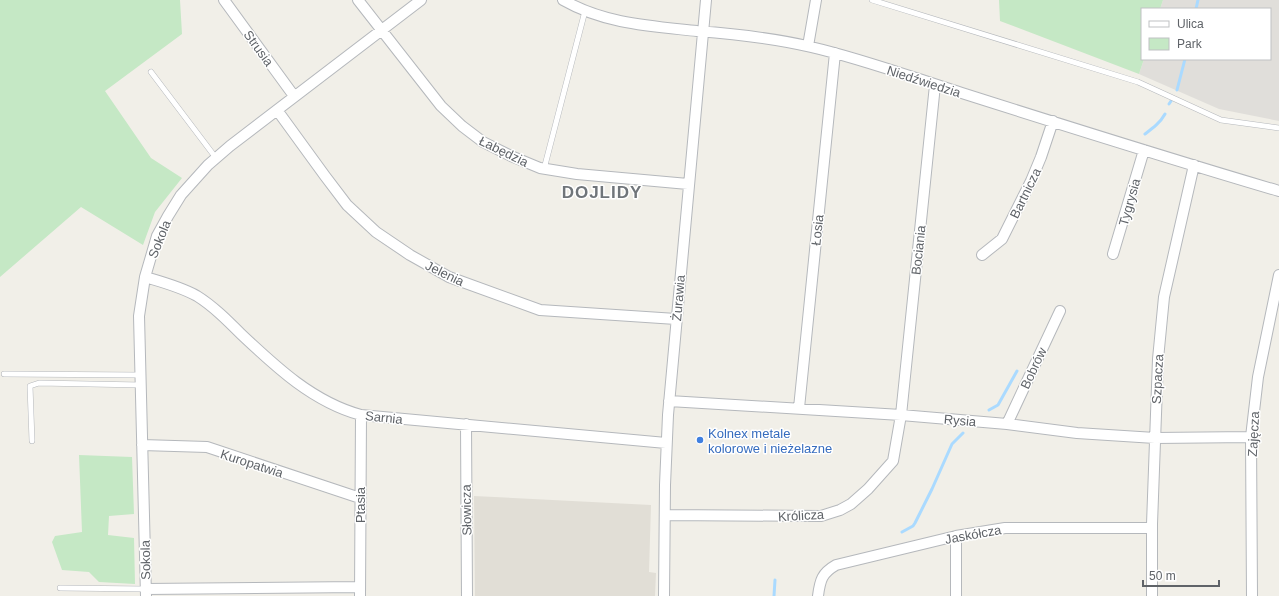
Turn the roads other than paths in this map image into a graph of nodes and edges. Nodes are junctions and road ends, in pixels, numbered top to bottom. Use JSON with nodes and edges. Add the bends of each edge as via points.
{"nodes":[{"id":1,"x":224,"y":0,"type":"edge"},
{"id":2,"x":358,"y":0,"type":"edge"},
{"id":3,"x":421,"y":0,"type":"edge"},
{"id":4,"x":563,"y":0,"type":"edge"},
{"id":5,"x":706,"y":0,"type":"edge"},
{"id":6,"x":816,"y":0,"type":"edge"},
{"id":7,"x":872,"y":0,"type":"edge"},
{"id":8,"x":585,"y":11,"type":"junction"},
{"id":9,"x":382,"y":30,"type":"junction"},
{"id":10,"x":702,"y":31,"type":"junction"},
{"id":11,"x":808,"y":46,"type":"junction"},
{"id":12,"x":835,"y":53,"type":"junction"},
{"id":13,"x":151,"y":72,"type":"dead end"},
{"id":14,"x":934,"y":84,"type":"junction"},
{"id":15,"x":294,"y":96,"type":"junction"},
{"id":16,"x":277,"y":110,"type":"junction"},
{"id":17,"x":1053,"y":121,"type":"junction"},
{"id":18,"x":1279,"y":128,"type":"edge"},
{"id":19,"x":1144,"y":150,"type":"junction"},
{"id":20,"x":216,"y":158,"type":"junction"},
{"id":21,"x":1194,"y":166,"type":"junction"},
{"id":22,"x":544,"y":169,"type":"junction"},
{"id":23,"x":688,"y":184,"type":"junction"},
{"id":24,"x":1279,"y":191,"type":"edge"},
{"id":25,"x":1113,"y":254,"type":"dead end"},
{"id":26,"x":982,"y":255,"type":"dead end"},
{"id":27,"x":1279,"y":274,"type":"edge"},
{"id":28,"x":145,"y":277,"type":"junction"},
{"id":29,"x":1060,"y":311,"type":"dead end"},
{"id":30,"x":676,"y":319,"type":"junction"},
{"id":31,"x":4,"y":374,"type":"dead end"},
{"id":32,"x":140,"y":380,"type":"junction"},
{"id":33,"x":669,"y":401,"type":"junction"},
{"id":34,"x":799,"y":408,"type":"junction"},
{"id":35,"x":361,"y":415,"type":"junction"},
{"id":36,"x":901,"y":415,"type":"junction"},
{"id":37,"x":466,"y":424,"type":"junction"},
{"id":38,"x":1007,"y":424,"type":"junction"},
{"id":39,"x":1251,"y":437,"type":"junction"},
{"id":40,"x":1155,"y":438,"type":"junction"},
{"id":41,"x":32,"y":442,"type":"dead end"},
{"id":42,"x":666,"y":444,"type":"junction"},
{"id":43,"x":142,"y":445,"type":"junction"},
{"id":44,"x":360,"y":498,"type":"junction"},
{"id":45,"x":665,"y":516,"type":"junction"},
{"id":46,"x":1152,"y":528,"type":"junction"},
{"id":47,"x":956,"y":536,"type":"junction"},
{"id":48,"x":60,"y":588,"type":"dead end"},
{"id":49,"x":360,"y":592,"type":"edge"},
{"id":50,"x":146,"y":593,"type":"edge"},
{"id":51,"x":467,"y":596,"type":"edge"},
{"id":52,"x":664,"y":596,"type":"edge"},
{"id":53,"x":818,"y":596,"type":"edge"},
{"id":54,"x":956,"y":596,"type":"edge"},
{"id":55,"x":1152,"y":596,"type":"edge"},
{"id":56,"x":1252,"y":596,"type":"edge"}],
"edges":[{"from":1,"to":15,"type":"street","name":"Strusia"},
{"from":2,"to":9,"type":"street","name":"Łabędzia"},
{"from":3,"to":9,"type":"street","name":"Sokola"},
{"from":4,"to":8,"type":"street","name":"Niedźwiedzia"},
{"from":5,"to":10,"type":"street","name":"Żurawia"},
{"from":6,"to":11,"type":"street"},
{"from":7,"to":18,"type":"lane","via":[[1138,82],[1221,120]]},
{"from":8,"to":10,"type":"street","name":"Niedźwiedzia","via":[[638,25]]},
{"from":8,"to":22,"type":"lane"},
{"from":9,"to":15,"type":"street","name":"Sokola"},
{"from":9,"to":22,"type":"street","name":"Łabędzia","via":[[441,106],[462,126],[483,142]]},
{"from":10,"to":11,"type":"street","name":"Niedźwiedzia","via":[[774,39]]},
{"from":10,"to":23,"type":"street","name":"Żurawia"},
{"from":11,"to":12,"type":"street","name":"Niedźwiedzia"},
{"from":12,"to":14,"type":"street","name":"Niedźwiedzia"},
{"from":12,"to":34,"type":"street","name":"Łosia"},
{"from":13,"to":20,"type":"lane"},
{"from":14,"to":17,"type":"street","name":"Niedźwiedzia"},
{"from":14,"to":36,"type":"street","name":"Bociania"},
{"from":15,"to":16,"type":"street","name":"Sokola"},
{"from":16,"to":20,"type":"street","name":"Sokola"},
{"from":16,"to":30,"type":"street","name":"Jelenia","via":[[347,205],[376,232],[449,277],[540,310]]},
{"from":17,"to":19,"type":"street","name":"Niedźwiedzia"},
{"from":17,"to":26,"type":"street","name":"Bartnicza","via":[[1031,181],[1002,239]]},
{"from":19,"to":21,"type":"street","name":"Niedźwiedzia"},
{"from":19,"to":25,"type":"street","name":"Tygrysia"},
{"from":20,"to":28,"type":"street","name":"Sokola","via":[[181,195],[168,216],[157,236]]},
{"from":21,"to":24,"type":"street","name":"Niedźwiedzia"},
{"from":21,"to":40,"type":"street","name":"Szpacza","via":[[1164,297],[1158,359]]},
{"from":22,"to":23,"type":"street","name":"Łabędzia"},
{"from":23,"to":30,"type":"street","name":"Żurawia"},
{"from":27,"to":39,"type":"street","name":"Zajęcza","via":[[1258,377]]},
{"from":28,"to":32,"type":"street","name":"Sokola","via":[[139,316]]},
{"from":28,"to":35,"type":"street","name":"Sarnia","via":[[196,296],[215,309],[260,352],[314,395],[339,408]]},
{"from":29,"to":38,"type":"street","name":"Bobrów"},
{"from":30,"to":33,"type":"street","name":"Żurawia"},
{"from":31,"to":32,"type":"lane"},
{"from":32,"to":41,"type":"lane","via":[[39,383],[30,386]]},
{"from":32,"to":43,"type":"street","name":"Sokola"},
{"from":33,"to":34,"type":"street","name":"Rysia"},
{"from":33,"to":42,"type":"street","name":"Żurawia"},
{"from":34,"to":36,"type":"street","name":"Rysia"},
{"from":35,"to":37,"type":"street","name":"Sarnia"},
{"from":35,"to":44,"type":"street","name":"Ptasia"},
{"from":36,"to":38,"type":"street","name":"Rysia"},
{"from":36,"to":45,"type":"street","name":"Królicza","via":[[894,461],[868,489],[840,510],[821,516]]},
{"from":37,"to":42,"type":"street","name":"Sarnia"},
{"from":37,"to":51,"type":"street","name":"Słowicza"},
{"from":38,"to":40,"type":"street","name":"Rysia","via":[[1077,433]]},
{"from":39,"to":40,"type":"street","name":"Rysia"},
{"from":39,"to":56,"type":"street","name":"Zajęcza"},
{"from":40,"to":46,"type":"street","name":"Szpacza"},
{"from":42,"to":45,"type":"street","name":"Żurawia"},
{"from":43,"to":44,"type":"street","name":"Kuropatwia","via":[[207,447]]},
{"from":43,"to":50,"type":"street","name":"Sokola"},
{"from":44,"to":49,"type":"street","name":"Ptasia"},
{"from":45,"to":52,"type":"street","name":"Żurawia"},
{"from":46,"to":47,"type":"street","name":"Jaskółcza","via":[[1004,528]]},
{"from":46,"to":55,"type":"street","name":"Szpacza"},
{"from":47,"to":53,"type":"street","name":"Jaskółcza","via":[[836,565],[826,571],[819,582]]},
{"from":47,"to":54,"type":"street"},
{"from":48,"to":50,"type":"lane"},
{"from":49,"to":50,"type":"street"}]}
